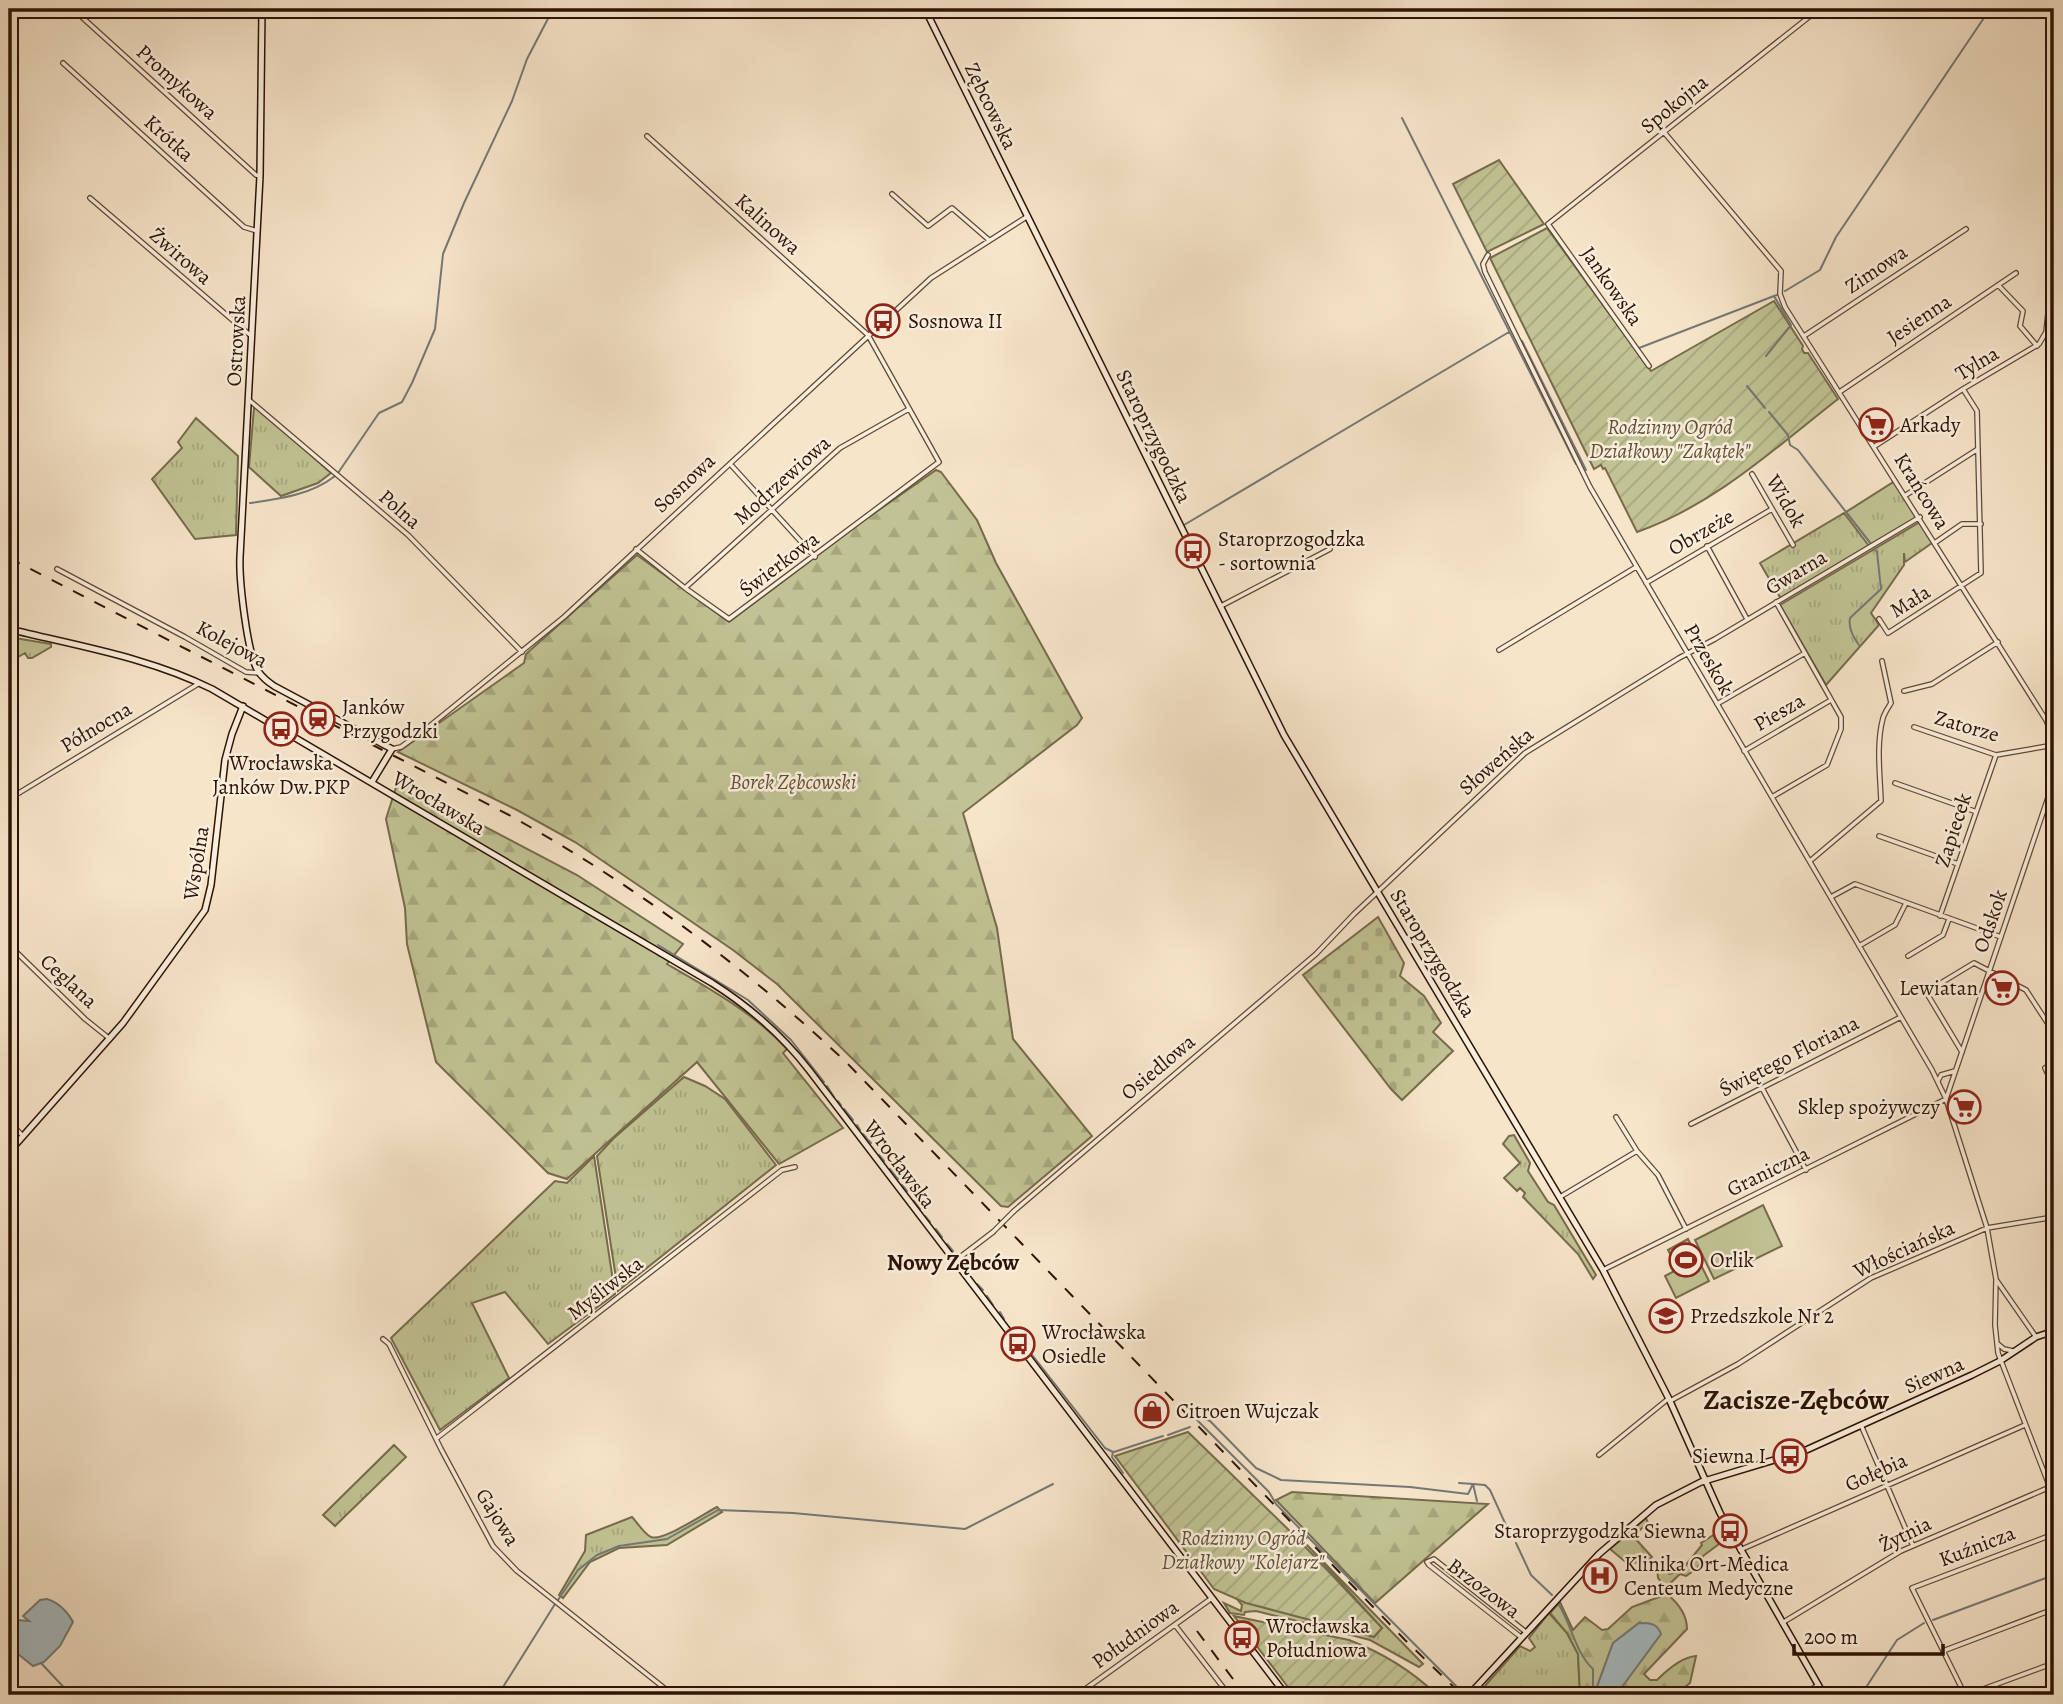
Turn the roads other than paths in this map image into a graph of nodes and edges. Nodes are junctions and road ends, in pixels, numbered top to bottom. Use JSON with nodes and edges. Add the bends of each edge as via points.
{"nodes":[{"id":1,"x":73,"y":9,"type":"edge"},
{"id":2,"x":262,"y":9,"type":"edge"},
{"id":3,"x":925,"y":9,"type":"edge"},
{"id":4,"x":1819,"y":9,"type":"edge"},
{"id":5,"x":63,"y":63,"type":"dead end"},
{"id":6,"x":1663,"y":131,"type":"junction"},
{"id":7,"x":647,"y":136,"type":"dead end"},
{"id":8,"x":261,"y":176,"type":"junction"},
{"id":9,"x":892,"y":194,"type":"dead end"},
{"id":10,"x":90,"y":198,"type":"dead end"},
{"id":11,"x":1028,"y":217,"type":"junction"},
{"id":12,"x":1548,"y":224,"type":"joint"},
{"id":13,"x":1966,"y":229,"type":"dead end"},
{"id":14,"x":257,"y":231,"type":"junction"},
{"id":15,"x":989,"y":240,"type":"junction"},
{"id":16,"x":1488,"y":255,"type":"dead end"},
{"id":17,"x":2054,"y":259,"type":"edge"},
{"id":18,"x":2016,"y":273,"type":"dead end"},
{"id":19,"x":1997,"y":285,"type":"junction"},
{"id":20,"x":868,"y":335,"type":"junction"},
{"id":21,"x":252,"y":336,"type":"junction"},
{"id":22,"x":1804,"y":336,"type":"junction"},
{"id":23,"x":2037,"y":346,"type":"junction"},
{"id":24,"x":1649,"y":366,"type":"dead end"},
{"id":25,"x":1963,"y":389,"type":"junction"},
{"id":26,"x":1840,"y":391,"type":"junction"},
{"id":27,"x":248,"y":400,"type":"junction"},
{"id":28,"x":909,"y":409,"type":"junction"},
{"id":29,"x":1875,"y":446,"type":"junction"},
{"id":30,"x":1978,"y":449,"type":"junction"},
{"id":31,"x":939,"y":462,"type":"joint"},
{"id":32,"x":733,"y":466,"type":"dead end"},
{"id":33,"x":1752,"y":474,"type":"dead end"},
{"id":34,"x":1906,"y":495,"type":"junction"},
{"id":35,"x":1772,"y":509,"type":"junction"},
{"id":36,"x":772,"y":511,"type":"junction"},
{"id":37,"x":1920,"y":517,"type":"junction"},
{"id":38,"x":1981,"y":524,"type":"junction"},
{"id":39,"x":1936,"y":542,"type":"junction"},
{"id":40,"x":1794,"y":545,"type":"dead end"},
{"id":41,"x":1707,"y":547,"type":"junction"},
{"id":42,"x":636,"y":549,"type":"junction"},
{"id":43,"x":1329,"y":549,"type":"dead end"},
{"id":44,"x":815,"y":557,"type":"junction"},
{"id":45,"x":1636,"y":566,"type":"junction"},
{"id":46,"x":57,"y":569,"type":"dead end"},
{"id":47,"x":1646,"y":583,"type":"junction"},
{"id":48,"x":1963,"y":586,"type":"junction"},
{"id":49,"x":685,"y":588,"type":"junction"},
{"id":50,"x":1776,"y":602,"type":"junction"},
{"id":51,"x":1221,"y":606,"type":"junction"},
{"id":52,"x":1879,"y":618,"type":"dead end"},
{"id":53,"x":1747,"y":619,"type":"junction"},
{"id":54,"x":9,"y":629,"type":"edge"},
{"id":55,"x":1998,"y":642,"type":"junction"},
{"id":56,"x":1499,"y":650,"type":"dead end"},
{"id":57,"x":522,"y":652,"type":"junction"},
{"id":58,"x":1805,"y":653,"type":"junction"},
{"id":59,"x":1688,"y":654,"type":"junction"},
{"id":60,"x":1882,"y":661,"type":"dead end"},
{"id":61,"x":259,"y":673,"type":"junction"},
{"id":62,"x":200,"y":682,"type":"junction"},
{"id":63,"x":1904,"y":691,"type":"dead end"},
{"id":64,"x":1831,"y":700,"type":"junction"},
{"id":65,"x":1717,"y":704,"type":"junction"},
{"id":66,"x":243,"y":706,"type":"junction"},
{"id":67,"x":1914,"y":727,"type":"dead end"},
{"id":68,"x":2054,"y":738,"type":"edge"},
{"id":69,"x":2054,"y":745,"type":"edge"},
{"id":70,"x":392,"y":749,"type":"junction"},
{"id":71,"x":1744,"y":751,"type":"junction"},
{"id":72,"x":1996,"y":755,"type":"junction"},
{"id":73,"x":2054,"y":780,"type":"edge"},
{"id":74,"x":372,"y":782,"type":"junction"},
{"id":75,"x":1895,"y":783,"type":"dead end"},
{"id":76,"x":1772,"y":797,"type":"junction"},
{"id":77,"x":9,"y":799,"type":"edge"},
{"id":78,"x":1975,"y":811,"type":"junction"},
{"id":79,"x":1879,"y":836,"type":"dead end"},
{"id":80,"x":1810,"y":861,"type":"junction"},
{"id":81,"x":1958,"y":864,"type":"junction"},
{"id":82,"x":1378,"y":892,"type":"junction"},
{"id":83,"x":1831,"y":897,"type":"junction"},
{"id":84,"x":1906,"y":903,"type":"junction"},
{"id":85,"x":1940,"y":916,"type":"junction"},
{"id":86,"x":1949,"y":919,"type":"junction"},
{"id":87,"x":2001,"y":937,"type":"junction"},
{"id":88,"x":2050,"y":943,"type":"dead end"},
{"id":89,"x":9,"y":945,"type":"edge"},
{"id":90,"x":1859,"y":946,"type":"junction"},
{"id":91,"x":2054,"y":950,"type":"edge"},
{"id":92,"x":1908,"y":956,"type":"dead end"},
{"id":93,"x":1990,"y":971,"type":"junction"},
{"id":94,"x":1901,"y":1017,"type":"junction"},
{"id":95,"x":2054,"y":1032,"type":"edge"},
{"id":96,"x":110,"y":1039,"type":"junction"},
{"id":97,"x":1962,"y":1053,"type":"junction"},
{"id":98,"x":2054,"y":1062,"type":"edge"},
{"id":99,"x":1933,"y":1070,"type":"junction"},
{"id":100,"x":1955,"y":1072,"type":"junction"},
{"id":101,"x":1945,"y":1074,"type":"junction"},
{"id":102,"x":1938,"y":1081,"type":"junction"},
{"id":103,"x":1951,"y":1084,"type":"junction"},
{"id":104,"x":1940,"y":1087,"type":"junction"},
{"id":105,"x":2054,"y":1087,"type":"edge"},
{"id":106,"x":1762,"y":1088,"type":"junction"},
{"id":107,"x":1946,"y":1099,"type":"junction"},
{"id":108,"x":1616,"y":1116,"type":"dead end"},
{"id":109,"x":9,"y":1122,"type":"edge"},
{"id":110,"x":1691,"y":1124,"type":"dead end"},
{"id":111,"x":23,"y":1136,"type":"junction"},
{"id":112,"x":1637,"y":1151,"type":"junction"},
{"id":113,"x":9,"y":1152,"type":"edge"},
{"id":114,"x":795,"y":1167,"type":"dead end"},
{"id":115,"x":1806,"y":1170,"type":"junction"},
{"id":116,"x":1560,"y":1197,"type":"junction"},
{"id":117,"x":2054,"y":1215,"type":"edge"},
{"id":118,"x":1987,"y":1228,"type":"junction"},
{"id":119,"x":1686,"y":1230,"type":"junction"},
{"id":120,"x":954,"y":1261,"type":"junction"},
{"id":121,"x":1604,"y":1270,"type":"junction"},
{"id":122,"x":1996,"y":1279,"type":"junction"},
{"id":123,"x":2054,"y":1331,"type":"edge"},
{"id":124,"x":2036,"y":1337,"type":"junction"},
{"id":125,"x":383,"y":1339,"type":"dead end"},
{"id":126,"x":1997,"y":1343,"type":"junction"},
{"id":127,"x":2015,"y":1350,"type":"junction"},
{"id":128,"x":2000,"y":1361,"type":"junction"},
{"id":129,"x":1669,"y":1400,"type":"junction"},
{"id":130,"x":1860,"y":1424,"type":"junction"},
{"id":131,"x":2025,"y":1425,"type":"junction"},
{"id":132,"x":437,"y":1438,"type":"junction"},
{"id":133,"x":1599,"y":1455,"type":"dead end"},
{"id":134,"x":1705,"y":1481,"type":"junction"},
{"id":135,"x":1888,"y":1484,"type":"junction"},
{"id":136,"x":2050,"y":1486,"type":"junction"},
{"id":137,"x":2054,"y":1498,"type":"edge"},
{"id":138,"x":2054,"y":1534,"type":"edge"},
{"id":139,"x":1913,"y":1546,"type":"junction"},
{"id":140,"x":1740,"y":1550,"type":"junction"},
{"id":141,"x":1211,"y":1599,"type":"junction"},
{"id":142,"x":2054,"y":1609,"type":"edge"},
{"id":143,"x":1782,"y":1623,"type":"junction"},
{"id":144,"x":1175,"y":1625,"type":"junction"},
{"id":145,"x":1525,"y":1635,"type":"junction"},
{"id":146,"x":1943,"y":1651,"type":"junction"},
{"id":147,"x":2054,"y":1663,"type":"edge"},
{"id":148,"x":1818,"y":1685,"type":"junction"},
{"id":149,"x":673,"y":1695,"type":"edge"},
{"id":150,"x":1077,"y":1695,"type":"edge"},
{"id":151,"x":1229,"y":1695,"type":"edge"},
{"id":152,"x":1286,"y":1695,"type":"edge"},
{"id":153,"x":1469,"y":1695,"type":"edge"},
{"id":154,"x":1803,"y":1695,"type":"edge"},
{"id":155,"x":1824,"y":1695,"type":"edge"},
{"id":156,"x":1966,"y":1695,"type":"edge"}],
"edges":[{"from":1,"to":8,"type":"street","name":"Promykowa"},
{"from":2,"to":8,"type":"street","name":"Ostrowska"},
{"from":3,"to":11,"type":"street","name":"Zębcowska"},
{"from":4,"to":6,"type":"street","name":"Spokojna"},
{"from":5,"to":14,"type":"street","name":"Krótka","via":[[244,227]]},
{"from":6,"to":12,"type":"street","name":"Spokojna"},
{"from":6,"to":22,"type":"street","name":"Krańcowa","via":[[1781,271],[1782,299]]},
{"from":7,"to":20,"type":"street","name":"Kalinowa"},
{"from":8,"to":14,"type":"street","name":"Ostrowska"},
{"from":9,"to":15,"type":"street","via":[[928,226],[952,208]]},
{"from":10,"to":21,"type":"street","name":"Żwirowa"},
{"from":11,"to":15,"type":"street","name":"Sosnowa"},
{"from":11,"to":51,"type":"street","name":"Staroprzygodzka"},
{"from":12,"to":24,"type":"street","name":"Jankowska"},
{"from":13,"to":22,"type":"street","name":"Zimowa"},
{"from":14,"to":21,"type":"street","name":"Ostrowska"},
{"from":15,"to":20,"type":"street","name":"Sosnowa","via":[[931,278]]},
{"from":16,"to":45,"type":"street","name":"Przeskok","via":[[1483,264],[1488,278],[1590,487]]},
{"from":17,"to":23,"type":"street","via":[[2046,332]]},
{"from":18,"to":19,"type":"street","name":"Jesienna"},
{"from":19,"to":23,"type":"street","via":[[2023,311],[2021,326]]},
{"from":19,"to":26,"type":"street","name":"Jesienna"},
{"from":20,"to":28,"type":"street","name":"Kalinowa"},
{"from":20,"to":42,"type":"street","name":"Sosnowa"},
{"from":21,"to":27,"type":"street","name":"Ostrowska"},
{"from":22,"to":26,"type":"street","name":"Krańcowa"},
{"from":23,"to":25,"type":"street","name":"Tylna"},
{"from":25,"to":29,"type":"street","name":"Tylna"},
{"from":25,"to":30,"type":"street","via":[[1977,411]]},
{"from":26,"to":29,"type":"street","name":"Krańcowa"},
{"from":27,"to":57,"type":"street","name":"Polna","via":[[408,535]]},
{"from":27,"to":61,"type":"street","name":"Ostrowska","via":[[239,570]]},
{"from":28,"to":31,"type":"street","name":"Kalinowa"},
{"from":28,"to":36,"type":"street","name":"Modrzewiowa","via":[[840,448]]},
{"from":29,"to":34,"type":"street","name":"Krańcowa"},
{"from":30,"to":34,"type":"street"},
{"from":30,"to":38,"type":"street"},
{"from":31,"to":44,"type":"street","name":"Świerkowa"},
{"from":32,"to":36,"type":"street"},
{"from":33,"to":35,"type":"street","name":"Widok"},
{"from":34,"to":37,"type":"street","name":"Krańcowa"},
{"from":35,"to":40,"type":"street","name":"Widok"},
{"from":35,"to":41,"type":"street","name":"Obrzeże"},
{"from":36,"to":44,"type":"street"},
{"from":36,"to":49,"type":"street","name":"Modrzewiowa"},
{"from":37,"to":39,"type":"street","name":"Krańcowa"},
{"from":37,"to":50,"type":"street","name":"Gwarna"},
{"from":38,"to":39,"type":"street","via":[[1962,524]]},
{"from":38,"to":48,"type":"street","via":[[1982,570]]},
{"from":39,"to":48,"type":"street","name":"Krańcowa"},
{"from":41,"to":47,"type":"street","name":"Obrzeże"},
{"from":41,"to":53,"type":"street"},
{"from":42,"to":49,"type":"street","name":"Świerkowa"},
{"from":42,"to":57,"type":"street","name":"Sosnowa"},
{"from":43,"to":51,"type":"street"},
{"from":44,"to":49,"type":"street","name":"Świerkowa","via":[[729,619]]},
{"from":45,"to":47,"type":"street","name":"Przeskok"},
{"from":45,"to":56,"type":"street"},
{"from":46,"to":61,"type":"street","name":"Kolejowa","via":[[246,672]]},
{"from":47,"to":59,"type":"street","name":"Przeskok"},
{"from":48,"to":52,"type":"street","name":"Mała","via":[[1888,633]]},
{"from":48,"to":55,"type":"street","name":"Krańcowa"},
{"from":50,"to":53,"type":"street","name":"Gwarna"},
{"from":50,"to":58,"type":"street","name":"Piesza"},
{"from":51,"to":82,"type":"street","name":"Staroprzygodzka","via":[[1284,735]]},
{"from":53,"to":59,"type":"street","name":"Gwarna"},
{"from":54,"to":62,"type":"street","via":[[143,661]]},
{"from":55,"to":63,"type":"street","via":[[1932,684]]},
{"from":55,"to":68,"type":"street","name":"Krańcowa"},
{"from":57,"to":70,"type":"street","name":"Sosnowa","via":[[426,729]]},
{"from":58,"to":64,"type":"street","name":"Piesza"},
{"from":58,"to":65,"type":"street","name":"Piesza"},
{"from":59,"to":65,"type":"street","name":"Przeskok"},
{"from":59,"to":82,"type":"street","name":"Słoweńska","via":[[1525,753]]},
{"from":60,"to":80,"type":"street","via":[[1891,703],[1882,728],[1881,801]]},
{"from":61,"to":70,"type":"street","name":"Kolejowa","via":[[274,686]]},
{"from":62,"to":66,"type":"street"},
{"from":62,"to":77,"type":"street","name":"Północna"},
{"from":64,"to":71,"type":"street","name":"Piesza"},
{"from":64,"to":76,"type":"street","name":"Piesza","via":[[1842,723],[1830,761]]},
{"from":65,"to":71,"type":"street","name":"Przeskok"},
{"from":66,"to":74,"type":"street","name":"Wrocławska"},
{"from":66,"to":96,"type":"street","name":"Wspólna","via":[[225,760],[207,904]]},
{"from":67,"to":72,"type":"street","name":"Zatorze"},
{"from":69,"to":72,"type":"street","name":"Zatorze"},
{"from":70,"to":74,"type":"street","name":"Sosnowa"},
{"from":71,"to":76,"type":"street","name":"Przeskok"},
{"from":72,"to":78,"type":"street","name":"Zapiecek"},
{"from":73,"to":87,"type":"street","name":"Odskok"},
{"from":74,"to":120,"type":"street","name":"Wrocławska","via":[[757,1014],[797,1054]]},
{"from":75,"to":78,"type":"street"},
{"from":76,"to":80,"type":"street","name":"Przeskok"},
{"from":78,"to":81,"type":"street","name":"Zapiecek"},
{"from":79,"to":81,"type":"street"},
{"from":80,"to":83,"type":"street","name":"Przeskok"},
{"from":81,"to":85,"type":"street","name":"Zapiecek"},
{"from":82,"to":116,"type":"street","name":"Staroprzygodzka"},
{"from":82,"to":120,"type":"street","name":"Osiedlowa","bridge":true,"via":[[1316,954]]},
{"from":83,"to":84,"type":"street","via":[[1855,884]]},
{"from":83,"to":90,"type":"street","name":"Przeskok"},
{"from":84,"to":85,"type":"street"},
{"from":84,"to":90,"type":"street","via":[[1895,925]]},
{"from":85,"to":86,"type":"street"},
{"from":86,"to":87,"type":"street"},
{"from":86,"to":92,"type":"street","via":[[1943,935]]},
{"from":87,"to":93,"type":"street","name":"Odskok"},
{"from":88,"to":91,"type":"street"},
{"from":89,"to":96,"type":"street","name":"Ceglana"},
{"from":90,"to":94,"type":"street","name":"Przeskok"},
{"from":93,"to":95,"type":"street","via":[[2026,990]]},
{"from":93,"to":97,"type":"street","name":"Odskok"},
{"from":93,"to":97,"type":"street","via":[[1973,963],[1926,992]]},
{"from":94,"to":99,"type":"street","name":"Przeskok"},
{"from":94,"to":106,"type":"street","name":"Świętego Floriana"},
{"from":96,"to":111,"type":"street"},
{"from":97,"to":100,"type":"street","name":"Odskok"},
{"from":98,"to":105,"type":"street","via":[[2045,1068]]},
{"from":99,"to":101,"type":"street"},
{"from":99,"to":102,"type":"street","name":"Przeskok"},
{"from":100,"to":101,"type":"street"},
{"from":100,"to":103,"type":"street","name":"Odskok"},
{"from":101,"to":102,"type":"street"},
{"from":101,"to":103,"type":"street"},
{"from":102,"to":104,"type":"street","name":"Przeskok"},
{"from":103,"to":104,"type":"street"},
{"from":103,"to":107,"type":"street","name":"Odskok"},
{"from":104,"to":107,"type":"street","name":"Przeskok"},
{"from":106,"to":110,"type":"street","name":"Świętego Floriana"},
{"from":106,"to":115,"type":"street"},
{"from":107,"to":115,"type":"street","name":"Graniczna"},
{"from":107,"to":118,"type":"street","name":"Przeskok"},
{"from":108,"to":112,"type":"street"},
{"from":109,"to":111,"type":"street"},
{"from":111,"to":113,"type":"street"},
{"from":112,"to":116,"type":"street"},
{"from":112,"to":119,"type":"street","via":[[1658,1175]]},
{"from":114,"to":132,"type":"street","name":"Myśliwska","via":[[782,1170]]},
{"from":115,"to":119,"type":"street","name":"Graniczna"},
{"from":116,"to":121,"type":"street","name":"Staroprzygodzka"},
{"from":117,"to":118,"type":"street","name":"Włościańska"},
{"from":118,"to":122,"type":"street","name":"Przeskok"},
{"from":118,"to":129,"type":"street","name":"Włościańska","via":[[1871,1278],[1738,1364]]},
{"from":119,"to":121,"type":"street","name":"Graniczna"},
{"from":120,"to":141,"type":"street","name":"Wrocławska"},
{"from":121,"to":129,"type":"street","name":"Staroprzygodzka"},
{"from":122,"to":124,"type":"street"},
{"from":122,"to":126,"type":"street","name":"Przeskok"},
{"from":123,"to":124,"type":"street","name":"Siewna"},
{"from":124,"to":127,"type":"street","name":"Siewna"},
{"from":125,"to":132,"type":"street","name":"Gajowa"},
{"from":126,"to":127,"type":"street"},
{"from":126,"to":128,"type":"street","name":"Przeskok"},
{"from":127,"to":128,"type":"street","name":"Siewna"},
{"from":128,"to":130,"type":"street","name":"Siewna"},
{"from":128,"to":131,"type":"street"},
{"from":129,"to":133,"type":"street","name":"Włościańska"},
{"from":129,"to":134,"type":"street","name":"Staroprzygodzka"},
{"from":130,"to":134,"type":"street","name":"Siewna","via":[[1788,1457]]},
{"from":130,"to":135,"type":"street"},
{"from":131,"to":135,"type":"street","name":"Gołębia"},
{"from":131,"to":136,"type":"street"},
{"from":132,"to":149,"type":"street","name":"Gajowa","via":[[493,1546]]},
{"from":134,"to":140,"type":"street","name":"Staroprzygodzka"},
{"from":134,"to":145,"type":"street","name":"Brzozowa","via":[[1639,1518],[1599,1554]]},
{"from":135,"to":139,"type":"street"},
{"from":135,"to":140,"type":"street","name":"Gołębia"},
{"from":136,"to":137,"type":"street"},
{"from":136,"to":139,"type":"street","name":"Żytnia"},
{"from":138,"to":146,"type":"street","name":"Kuźnicza","via":[[1912,1588]]},
{"from":139,"to":143,"type":"street","name":"Żytnia"},
{"from":140,"to":143,"type":"street","name":"Staroprzygodzka"},
{"from":141,"to":144,"type":"street","name":"Południowa"},
{"from":141,"to":152,"type":"street","name":"Wrocławska"},
{"from":142,"to":146,"type":"street"},
{"from":143,"to":148,"type":"street","name":"Staroprzygodzka"},
{"from":144,"to":150,"type":"street","name":"Południowa"},
{"from":144,"to":151,"type":"street"},
{"from":145,"to":145,"type":"street","name":"Brzozowa","via":[[1434,1559],[1427,1562],[1429,1565]]},
{"from":145,"to":153,"type":"street","name":"Brzozowa"},
{"from":146,"to":156,"type":"street"},
{"from":147,"to":156,"type":"street"},
{"from":148,"to":154,"type":"street"},
{"from":148,"to":155,"type":"street","name":"Staroprzygodzka"}]}
